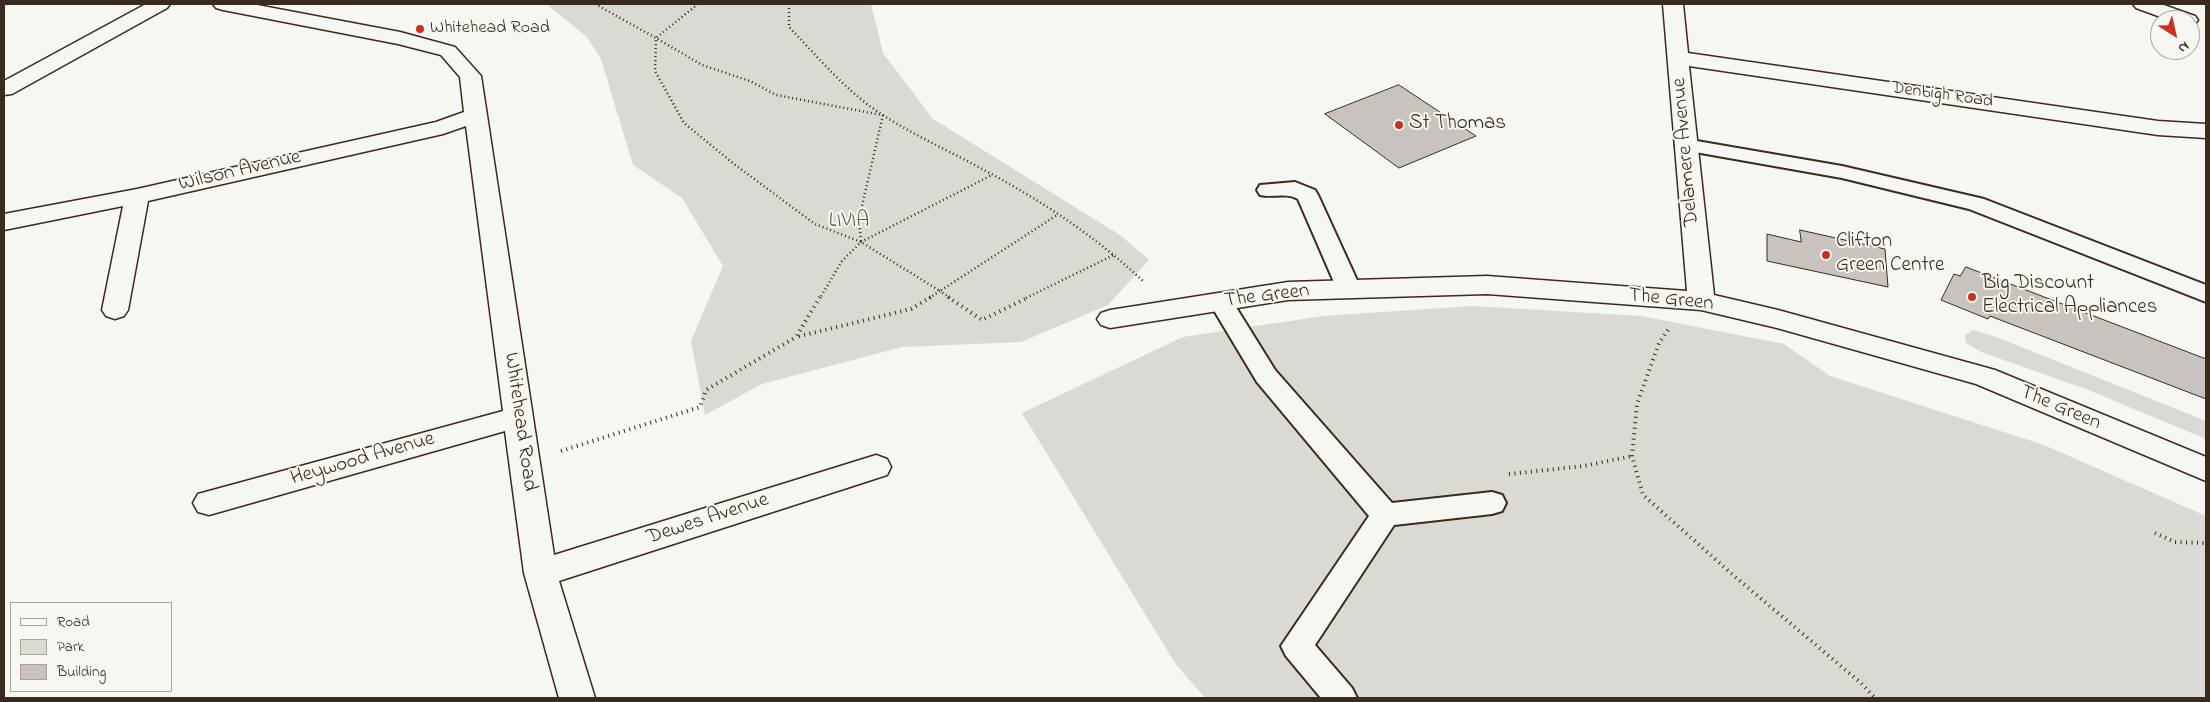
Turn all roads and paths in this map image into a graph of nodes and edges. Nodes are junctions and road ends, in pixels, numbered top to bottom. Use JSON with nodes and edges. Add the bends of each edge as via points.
{"nodes":[{"id":1,"x":160,"y":4,"type":"edge"},
{"id":2,"x":223,"y":4,"type":"edge"},
{"id":3,"x":595,"y":4,"type":"edge"},
{"id":4,"x":698,"y":4,"type":"edge"},
{"id":5,"x":789,"y":4,"type":"edge"},
{"id":6,"x":1673,"y":4,"type":"edge"},
{"id":7,"x":2143,"y":4,"type":"edge"},
{"id":8,"x":2160,"y":10,"type":"edge"},
{"id":9,"x":656,"y":38,"type":"junction"},
{"id":10,"x":1679,"y":58,"type":"junction"},
{"id":11,"x":4,"y":89,"type":"edge"},
{"id":12,"x":475,"y":115,"type":"junction"},
{"id":13,"x":883,"y":115,"type":"junction"},
{"id":14,"x":2206,"y":131,"type":"edge"},
{"id":15,"x":1685,"y":146,"type":"junction"},
{"id":16,"x":993,"y":174,"type":"junction"},
{"id":17,"x":1268,"y":190,"type":"dead end"},
{"id":18,"x":137,"y":196,"type":"junction"},
{"id":19,"x":1057,"y":215,"type":"junction"},
{"id":20,"x":4,"y":222,"type":"edge"},
{"id":21,"x":861,"y":242,"type":"junction"},
{"id":22,"x":1116,"y":254,"type":"junction"},
{"id":23,"x":1349,"y":289,"type":"junction"},
{"id":24,"x":940,"y":292,"type":"junction"},
{"id":25,"x":2206,"y":294,"type":"edge"},
{"id":26,"x":1701,"y":301,"type":"junction"},
{"id":27,"x":1221,"y":302,"type":"junction"},
{"id":28,"x":1172,"y":309,"type":"junction"},
{"id":29,"x":115,"y":310,"type":"dead end"},
{"id":30,"x":1110,"y":319,"type":"dead end"},
{"id":31,"x":796,"y":338,"type":"junction"},
{"id":32,"x":518,"y":417,"type":"junction"},
{"id":33,"x":1632,"y":456,"type":"junction"},
{"id":34,"x":524,"y":462,"type":"junction"},
{"id":35,"x":876,"y":467,"type":"dead end"},
{"id":36,"x":2206,"y":470,"type":"edge"},
{"id":37,"x":209,"y":503,"type":"dead end"},
{"id":38,"x":1492,"y":504,"type":"joint"},
{"id":39,"x":1385,"y":515,"type":"junction"},
{"id":40,"x":2155,"y":533,"type":"dead end"},
{"id":41,"x":2206,"y":543,"type":"edge"},
{"id":42,"x":540,"y":574,"type":"junction"},
{"id":43,"x":577,"y":698,"type":"edge"},
{"id":44,"x":1341,"y":698,"type":"edge"},
{"id":45,"x":1875,"y":698,"type":"edge"}],
"edges":[{"from":1,"to":11,"type":"street"},
{"from":2,"to":12,"type":"street","name":"Whitehead Road","via":[[400,38],[448,51],[470,76]]},
{"from":3,"to":9,"type":"path"},
{"from":4,"to":9,"type":"path"},
{"from":5,"to":13,"type":"path","via":[[789,27],[842,83]]},
{"from":6,"to":10,"type":"street","name":"Delamere Avenue"},
{"from":7,"to":8,"type":"street"},
{"from":9,"to":13,"type":"path","via":[[702,65],[750,81],[776,95]]},
{"from":9,"to":21,"type":"path","via":[[654,71],[684,123],[815,224]]},
{"from":10,"to":14,"type":"street","name":"Denbigh Road","via":[[2158,128]]},
{"from":10,"to":15,"type":"street","name":"Delamere Avenue"},
{"from":12,"to":18,"type":"street","name":"Wilson Avenue","via":[[443,126]]},
{"from":12,"to":32,"type":"street","name":"Whitehead Road"},
{"from":13,"to":16,"type":"path"},
{"from":13,"to":21,"type":"path","via":[[859,218]]},
{"from":15,"to":25,"type":"lane","via":[[1842,172],[1976,204]]},
{"from":15,"to":26,"type":"street","name":"Delamere Avenue"},
{"from":16,"to":19,"type":"path"},
{"from":16,"to":21,"type":"path"},
{"from":17,"to":23,"type":"lane","via":[[1295,188],[1307,195]]},
{"from":18,"to":20,"type":"street","name":"Wilson Avenue"},
{"from":18,"to":29,"type":"street"},
{"from":19,"to":22,"type":"path"},
{"from":19,"to":24,"type":"path"},
{"from":21,"to":24,"type":"path"},
{"from":21,"to":31,"type":"path","via":[[842,261]]},
{"from":22,"to":24,"type":"path","via":[[982,320]]},
{"from":22,"to":28,"type":"path"},
{"from":23,"to":26,"type":"street","name":"The Green","via":[[1487,285]]},
{"from":23,"to":27,"type":"street","name":"The Green","via":[[1288,291]]},
{"from":24,"to":31,"type":"path","via":[[911,309]]},
{"from":26,"to":33,"type":"path","via":[[1674,323],[1659,343],[1637,404]]},
{"from":26,"to":36,"type":"street","name":"The Green","via":[[1778,318],[1985,378]]},
{"from":27,"to":28,"type":"street","name":"The Green"},
{"from":27,"to":39,"type":"lane","via":[[1266,376]]},
{"from":28,"to":30,"type":"street","name":"The Green"},
{"from":31,"to":34,"type":"path","via":[[706,390],[700,407]]},
{"from":32,"to":34,"type":"street","name":"Whitehead Road"},
{"from":32,"to":37,"type":"street","name":"Heywood Avenue"},
{"from":33,"to":38,"type":"path","via":[[1584,466],[1505,474]]},
{"from":33,"to":45,"type":"path","via":[[1644,495]]},
{"from":34,"to":42,"type":"street","name":"Whitehead Road"},
{"from":35,"to":42,"type":"street","name":"Dewes Avenue"},
{"from":38,"to":39,"type":"lane"},
{"from":39,"to":44,"type":"lane","via":[[1298,646]]},
{"from":40,"to":41,"type":"path","via":[[2175,542]]},
{"from":42,"to":43,"type":"street","name":"Whitehead Road"}]}
